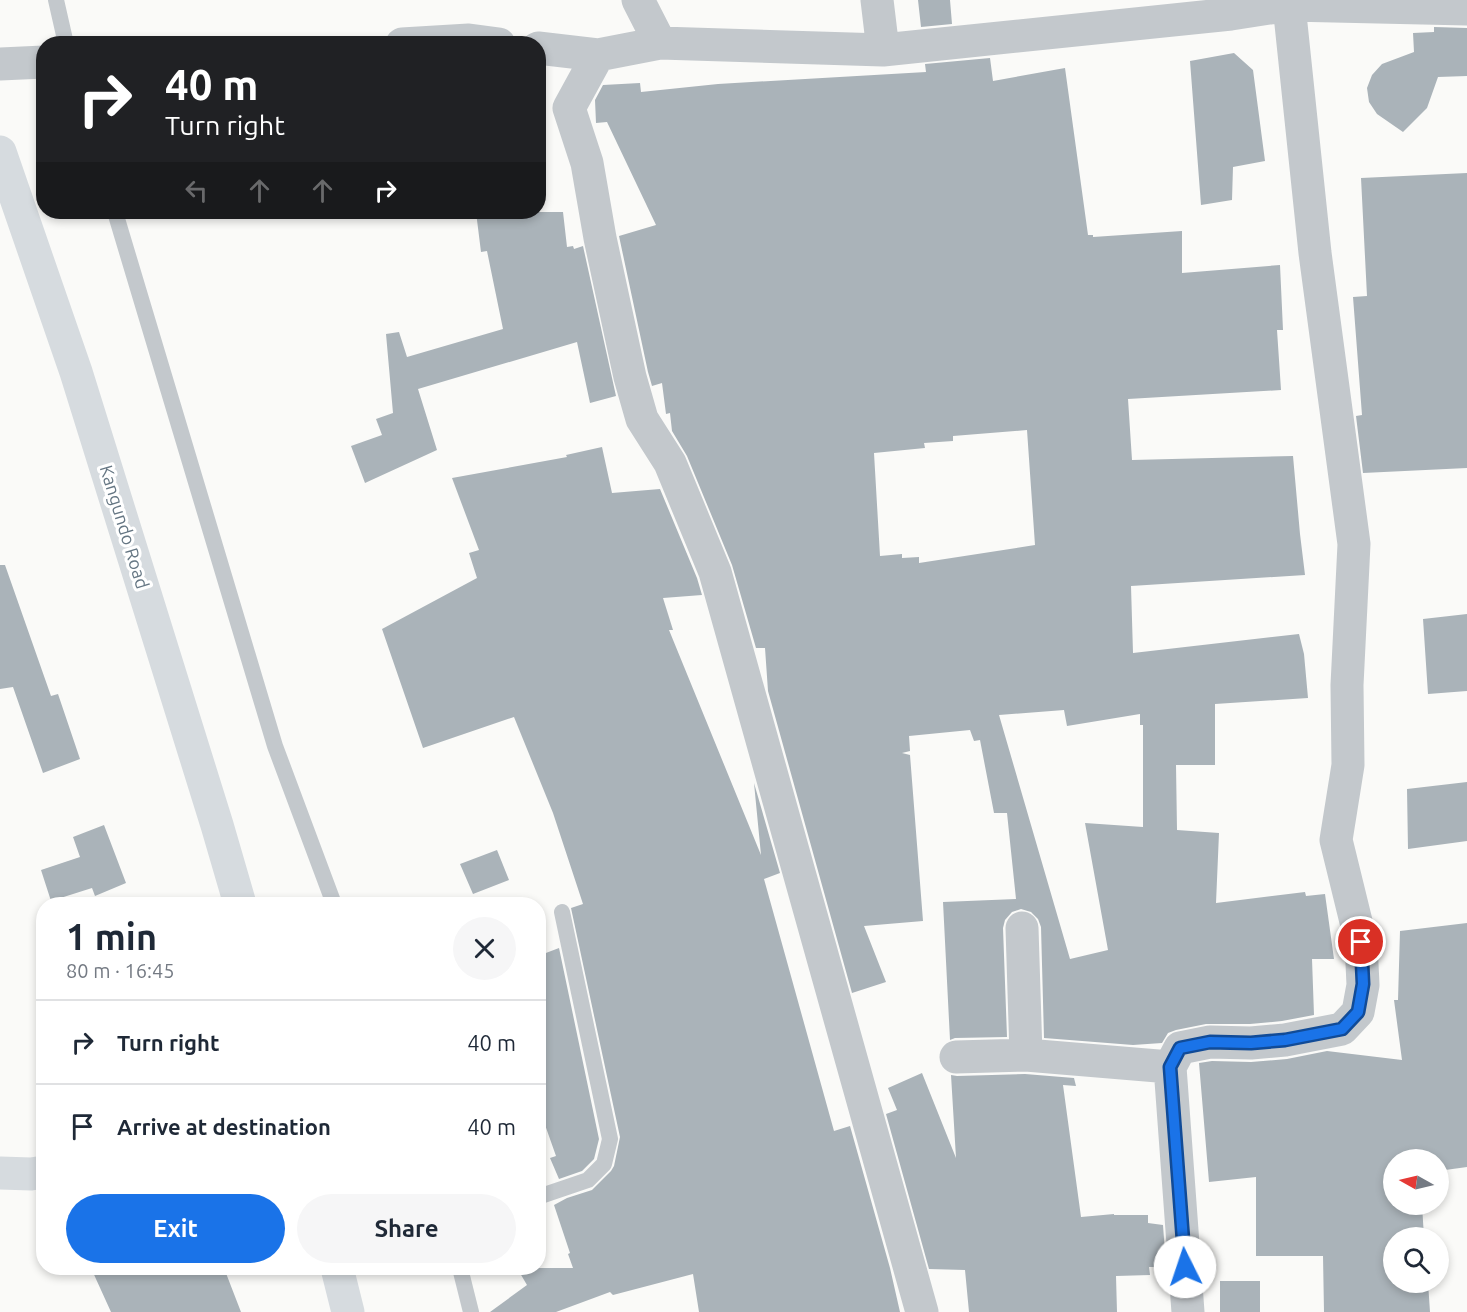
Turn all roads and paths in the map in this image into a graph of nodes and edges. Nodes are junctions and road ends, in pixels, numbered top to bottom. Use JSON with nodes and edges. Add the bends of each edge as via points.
{"nodes":[{"id":1,"x":56,"y":0,"type":"edge"},
{"id":2,"x":638,"y":0,"type":"edge"},
{"id":3,"x":878,"y":0,"type":"edge"},
{"id":4,"x":1289,"y":5,"type":"junction"},
{"id":5,"x":1230,"y":7,"type":"edge"},
{"id":6,"x":1467,"y":9,"type":"edge"},
{"id":7,"x":64,"y":36,"type":"edge"},
{"id":8,"x":660,"y":43,"type":"junction"},
{"id":9,"x":546,"y":49,"type":"edge"},
{"id":10,"x":883,"y":50,"type":"junction"},
{"id":11,"x":598,"y":55,"type":"junction"},
{"id":12,"x":36,"y":62,"type":"edge"},
{"id":13,"x":0,"y":64,"type":"edge"},
{"id":14,"x":0,"y":152,"type":"edge"},
{"id":15,"x":118,"y":219,"type":"edge"},
{"id":16,"x":238,"y":897,"type":"edge"},
{"id":17,"x":331,"y":897,"type":"edge"},
{"id":18,"x":562,"y":912,"type":"dead end"},
{"id":19,"x":1022,"y":928,"type":"dead end"},
{"id":20,"x":1026,"y":1056,"type":"junction"},
{"id":21,"x":956,"y":1057,"type":"dead end"},
{"id":22,"x":1170,"y":1067,"type":"junction"},
{"id":23,"x":0,"y":1173,"type":"edge"},
{"id":24,"x":36,"y":1173,"type":"edge"},
{"id":25,"x":546,"y":1194,"type":"edge"},
{"id":26,"x":339,"y":1275,"type":"edge"},
{"id":27,"x":462,"y":1275,"type":"edge"},
{"id":28,"x":348,"y":1312,"type":"edge"},
{"id":29,"x":471,"y":1312,"type":"edge"},
{"id":30,"x":922,"y":1312,"type":"edge"},
{"id":31,"x":1188,"y":1312,"type":"edge"}],
"edges":[{"from":1,"to":7,"type":"lane"},
{"from":2,"to":8,"type":"street"},
{"from":3,"to":10,"type":"street"},
{"from":4,"to":5,"type":"street"},
{"from":4,"to":6,"type":"street"},
{"from":4,"to":22,"type":"street","via":[[1315,253],[1354,544],[1347,685],[1348,765],[1336,840],[1361,942],[1363,984],[1358,1012],[1342,1029],[1285,1040],[1210,1042],[1180,1048]]},
{"from":5,"to":10,"type":"street"},
{"from":8,"to":10,"type":"street"},
{"from":8,"to":11,"type":"street"},
{"from":9,"to":11,"type":"street"},
{"from":11,"to":30,"type":"street","via":[[569,108],[587,164],[630,377],[642,419],[670,463],[715,572]]},
{"from":12,"to":13,"type":"street"},
{"from":14,"to":16,"type":"main road","name":"Kangundo Road","via":[[79,383]]},
{"from":15,"to":17,"type":"lane","via":[[275,746]]},
{"from":18,"to":25,"type":"lane","via":[[610,1139],[604,1164],[588,1180]]},
{"from":19,"to":20,"type":"street"},
{"from":20,"to":21,"type":"street"},
{"from":20,"to":22,"type":"street"},
{"from":22,"to":31,"type":"street"},
{"from":23,"to":24,"type":"main road"},
{"from":26,"to":28,"type":"main road"},
{"from":27,"to":29,"type":"lane"}]}
